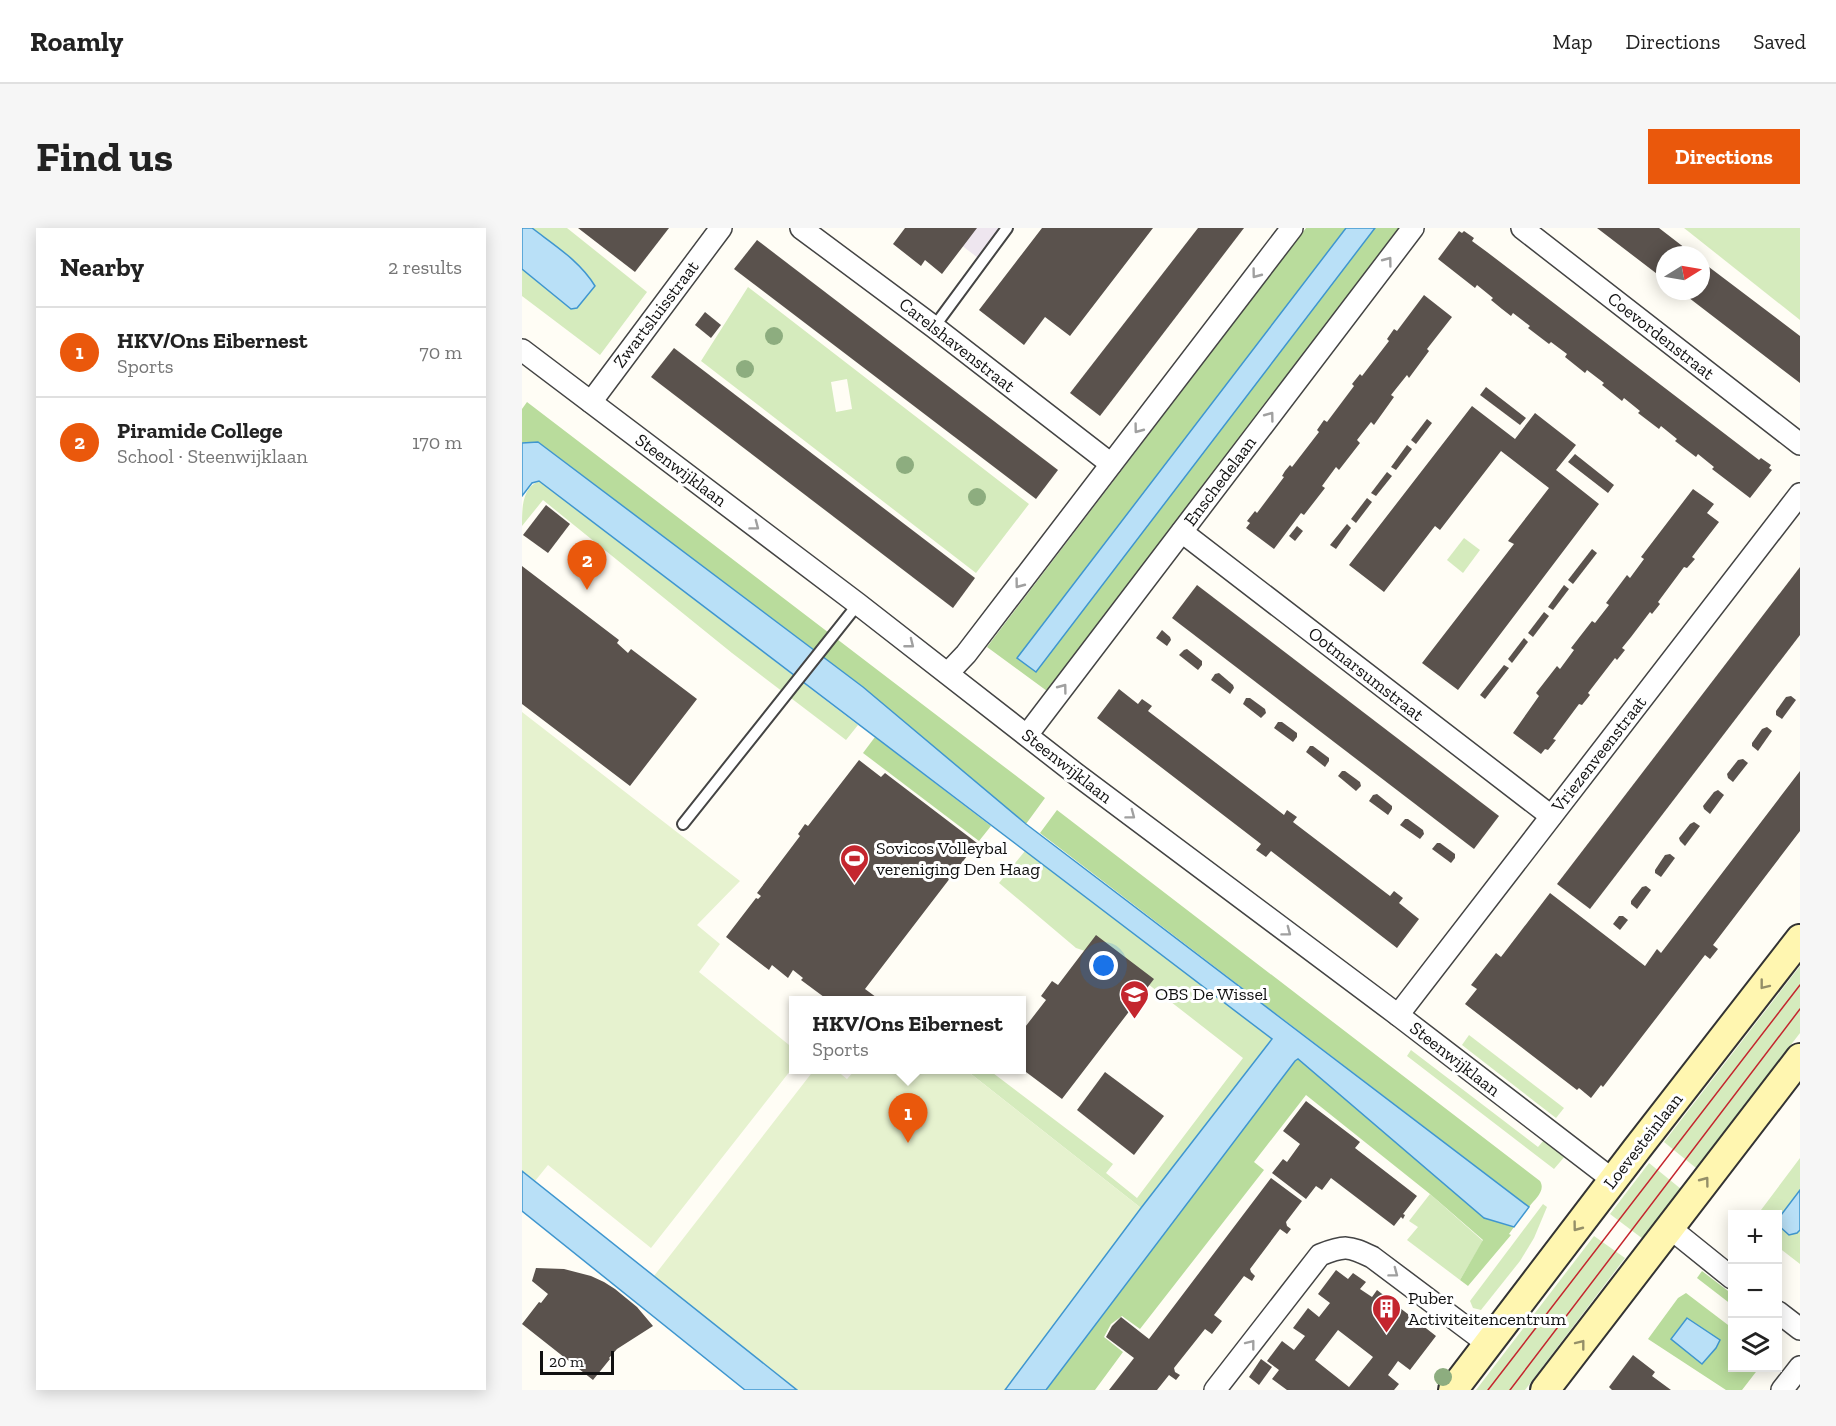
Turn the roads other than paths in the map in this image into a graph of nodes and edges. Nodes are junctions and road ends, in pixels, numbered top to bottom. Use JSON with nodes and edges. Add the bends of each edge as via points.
{"nodes":[{"id":1,"x":722,"y":228,"type":"edge"},
{"id":2,"x":801,"y":228,"type":"edge"},
{"id":3,"x":1007,"y":228,"type":"edge"},
{"id":4,"x":1292,"y":228,"type":"edge"},
{"id":5,"x":1413,"y":228,"type":"edge"},
{"id":6,"x":1522,"y":228,"type":"edge"},
{"id":7,"x":934,"y":327,"type":"junction"},
{"id":8,"x":522,"y":350,"type":"edge"},
{"id":9,"x":591,"y":402,"type":"junction"},
{"id":10,"x":1800,"y":444,"type":"edge"},
{"id":11,"x":1111,"y":464,"type":"junction"},
{"id":12,"x":1800,"y":494,"type":"edge"},
{"id":13,"x":1182,"y":532,"type":"junction"},
{"id":14,"x":858,"y":604,"type":"junction"},
{"id":15,"x":948,"y":673,"type":"junction"},
{"id":16,"x":1027,"y":735,"type":"junction"},
{"id":17,"x":1551,"y":816,"type":"junction"},
{"id":18,"x":683,"y":824,"type":"dead end"},
{"id":19,"x":1800,"y":939,"type":"edge"},
{"id":20,"x":1398,"y":1015,"type":"junction"},
{"id":21,"x":1800,"y":1058,"type":"edge"},
{"id":22,"x":1613,"y":1180,"type":"junction"},
{"id":23,"x":1670,"y":1228,"type":"junction"},
{"id":24,"x":1728,"y":1275,"type":"edge"},
{"id":25,"x":1782,"y":1315,"type":"edge"},
{"id":26,"x":1800,"y":1329,"type":"edge"},
{"id":27,"x":1488,"y":1344,"type":"junction"},
{"id":28,"x":1800,"y":1367,"type":"edge"},
{"id":29,"x":1215,"y":1390,"type":"edge"},
{"id":30,"x":1453,"y":1390,"type":"edge"},
{"id":31,"x":1545,"y":1390,"type":"edge"},
{"id":32,"x":1782,"y":1390,"type":"edge"}],
"edges":[{"from":1,"to":9,"type":"street","name":"Zwartsluisstraat"},
{"from":2,"to":7,"type":"street","name":"Carelshavenstraat"},
{"from":3,"to":7,"type":"lane"},
{"from":4,"to":11,"type":"street","one_way":true},
{"from":13,"to":5,"type":"street","name":"Enschedelaan","one_way":true},
{"from":6,"to":10,"type":"street","name":"Coevordenstraat"},
{"from":7,"to":11,"type":"street","name":"Carelshavenstraat"},
{"from":8,"to":9,"type":"street","name":"Steenwijklaan"},
{"from":9,"to":14,"type":"street","name":"Steenwijklaan","one_way":true},
{"from":11,"to":15,"type":"street","one_way":true},
{"from":12,"to":17,"type":"street","name":"Vriezenveenstraat"},
{"from":16,"to":13,"type":"street","name":"Enschedelaan","one_way":true},
{"from":13,"to":17,"type":"street","name":"Ootmarsumstraat"},
{"from":14,"to":15,"type":"street","name":"Steenwijklaan","one_way":true},
{"from":14,"to":18,"type":"lane"},
{"from":15,"to":16,"type":"street","name":"Steenwijklaan"},
{"from":16,"to":20,"type":"street","name":"Steenwijklaan","one_way":true},
{"from":17,"to":20,"type":"street","name":"Vriezenveenstraat"},
{"from":19,"to":22,"type":"main road","name":"Loevesteinlaan","one_way":true},
{"from":20,"to":22,"type":"street","name":"Steenwijklaan"},
{"from":23,"to":21,"type":"main road","one_way":true},
{"from":22,"to":27,"type":"main road","name":"Loevesteinlaan","one_way":true},
{"from":23,"to":24,"type":"street"},
{"from":31,"to":23,"type":"main road","one_way":true},
{"from":25,"to":26,"type":"street"},
{"from":29,"to":27,"type":"street","one_way":true,"via":[[1320,1255],[1339,1247],[1372,1257]]},
{"from":27,"to":30,"type":"main road","name":"Loevesteinlaan"},
{"from":28,"to":32,"type":"street"}]}
